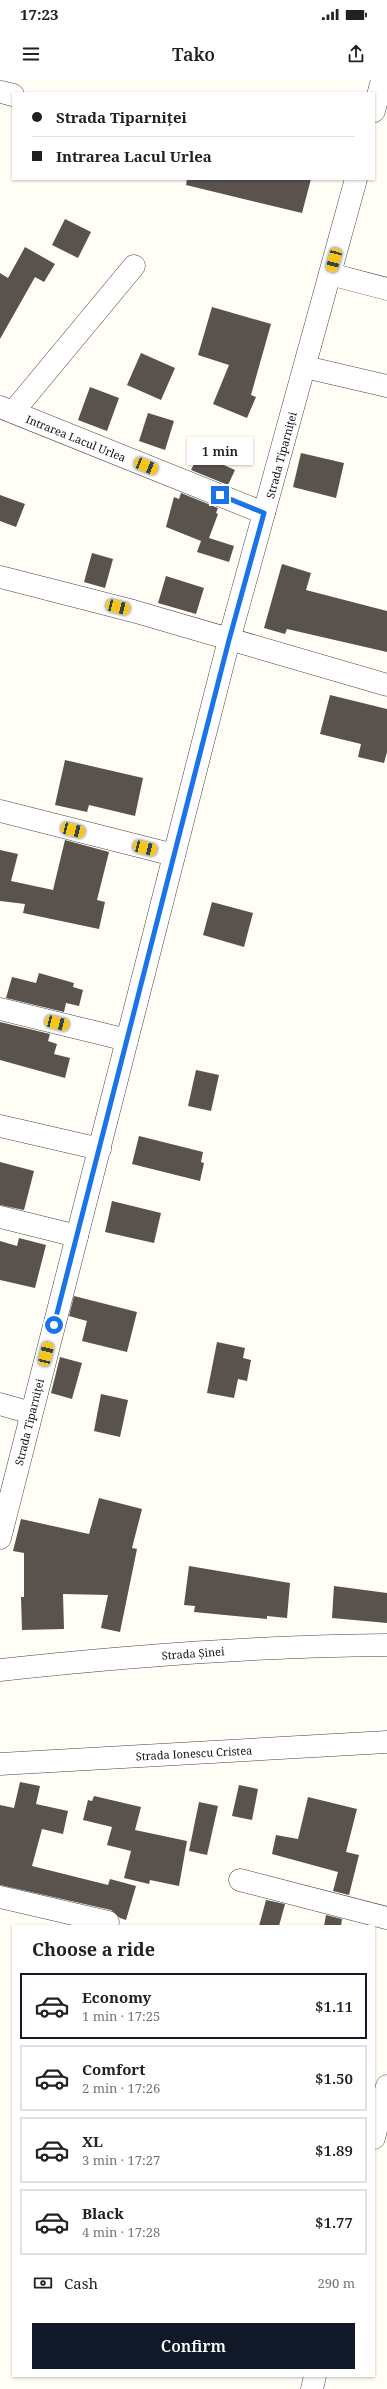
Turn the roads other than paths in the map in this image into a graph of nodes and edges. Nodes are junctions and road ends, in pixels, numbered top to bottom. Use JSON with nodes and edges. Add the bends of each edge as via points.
{"nodes":[{"id":1,"x":382,"y":80,"type":"edge"},
{"id":2,"x":0,"y":92,"type":"edge"},
{"id":3,"x":12,"y":95,"type":"edge"},
{"id":4,"x":375,"y":107,"type":"edge"},
{"id":5,"x":352,"y":180,"type":"edge"},
{"id":6,"x":134,"y":266,"type":"dead end"},
{"id":7,"x":330,"y":274,"type":"junction"},
{"id":8,"x":387,"y":289,"type":"edge"},
{"id":9,"x":305,"y":367,"type":"junction"},
{"id":10,"x":387,"y":386,"type":"edge"},
{"id":11,"x":7,"y":410,"type":"edge"},
{"id":12,"x":264,"y":513,"type":"junction"},
{"id":13,"x":0,"y":577,"type":"edge"},
{"id":14,"x":229,"y":640,"type":"junction"},
{"id":15,"x":387,"y":685,"type":"edge"},
{"id":16,"x":0,"y":812,"type":"edge"},
{"id":17,"x":174,"y":855,"type":"junction"},
{"id":18,"x":0,"y":1009,"type":"edge"},
{"id":19,"x":127,"y":1040,"type":"junction"},
{"id":20,"x":0,"y":1126,"type":"edge"},
{"id":21,"x":100,"y":1149,"type":"junction"},
{"id":22,"x":0,"y":1217,"type":"edge"},
{"id":23,"x":77,"y":1236,"type":"junction"},
{"id":24,"x":0,"y":1404,"type":"edge"},
{"id":25,"x":31,"y":1413,"type":"junction"},
{"id":26,"x":0,"y":1538,"type":"edge"},
{"id":27,"x":387,"y":1645,"type":"edge"},
{"id":28,"x":0,"y":1670,"type":"edge"},
{"id":29,"x":387,"y":1742,"type":"edge"},
{"id":30,"x":0,"y":1764,"type":"edge"},
{"id":31,"x":240,"y":1880,"type":"dead end"},
{"id":32,"x":0,"y":1897,"type":"edge"},
{"id":33,"x":387,"y":1918,"type":"edge"},
{"id":34,"x":108,"y":1922,"type":"dead end"},
{"id":35,"x":387,"y":2086,"type":"edge"},
{"id":36,"x":375,"y":2134,"type":"edge"},
{"id":37,"x":315,"y":2377,"type":"edge"},
{"id":38,"x":312,"y":2389,"type":"edge"}],
"edges":[{"from":1,"to":4,"type":"street"},
{"from":2,"to":3,"type":"street"},
{"from":5,"to":7,"type":"street","name":"Strada Tiparniței"},
{"from":6,"to":11,"type":"street"},
{"from":7,"to":8,"type":"street"},
{"from":7,"to":9,"type":"street","name":"Strada Tiparniței"},
{"from":9,"to":10,"type":"street"},
{"from":9,"to":12,"type":"street","name":"Strada Tiparniței"},
{"from":11,"to":12,"type":"street","name":"Intrarea Lacul Urlea"},
{"from":12,"to":14,"type":"street","name":"Strada Tiparniței"},
{"from":13,"to":14,"type":"street","via":[[132,611]]},
{"from":14,"to":15,"type":"street"},
{"from":14,"to":17,"type":"street","name":"Strada Tiparniței"},
{"from":16,"to":17,"type":"street"},
{"from":17,"to":19,"type":"street","name":"Strada Tiparniței"},
{"from":18,"to":19,"type":"street"},
{"from":19,"to":21,"type":"street","name":"Strada Tiparniței"},
{"from":20,"to":21,"type":"street"},
{"from":21,"to":23,"type":"street","name":"Strada Tiparniței"},
{"from":22,"to":23,"type":"street"},
{"from":23,"to":25,"type":"street","name":"Strada Tiparniței"},
{"from":24,"to":25,"type":"street"},
{"from":25,"to":26,"type":"street","name":"Strada Tiparniței"},
{"from":27,"to":28,"type":"street","name":"Strada Șinei","via":[[295,1646]]},
{"from":29,"to":30,"type":"street","name":"Strada Ionescu Cristea"},
{"from":31,"to":33,"type":"street"},
{"from":32,"to":34,"type":"street"},
{"from":35,"to":36,"type":"street"},
{"from":37,"to":38,"type":"street"}]}
